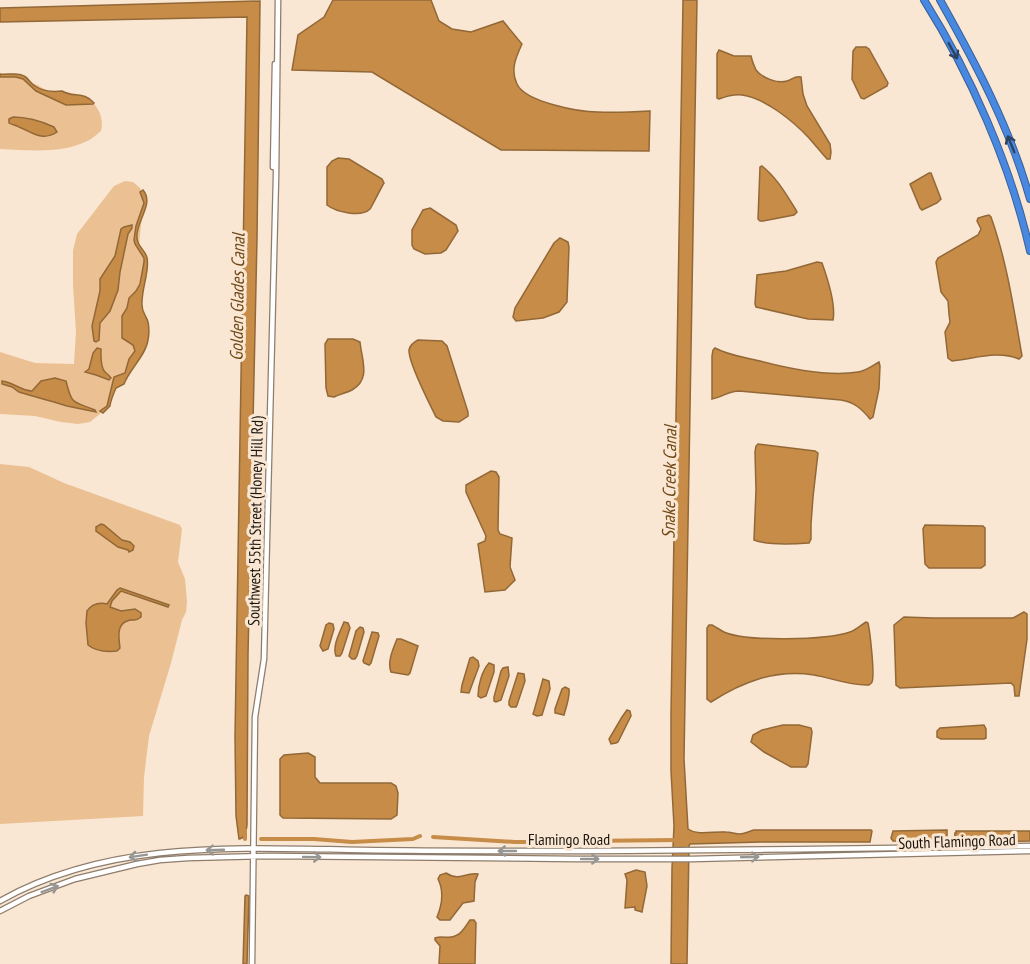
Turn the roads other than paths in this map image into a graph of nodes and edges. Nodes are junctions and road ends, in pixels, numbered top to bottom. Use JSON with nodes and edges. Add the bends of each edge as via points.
{"nodes":[{"id":1,"x":278,"y":0,"type":"edge"},
{"id":2,"x":924,"y":0,"type":"edge"},
{"id":3,"x":940,"y":0,"type":"edge"},
{"id":4,"x":1030,"y":199,"type":"edge"},
{"id":5,"x":1030,"y":251,"type":"edge"},
{"id":6,"x":254,"y":848,"type":"junction"},
{"id":7,"x":884,"y":848,"type":"joint"},
{"id":8,"x":1030,"y":848,"type":"edge"},
{"id":9,"x":884,"y":855,"type":"joint"},
{"id":10,"x":254,"y":857,"type":"junction"},
{"id":11,"x":0,"y":901,"type":"edge"},
{"id":12,"x":0,"y":911,"type":"edge"},
{"id":13,"x":252,"y":964,"type":"edge"}],
"edges":[{"from":1,"to":6,"type":"main road","name":"Southwest 55th Street (Honey Hill Rd)","via":[[264,659],[255,717]]},
{"from":2,"to":5,"type":"highway","one_way":true,"via":[[987,121],[1013,189]]},
{"from":4,"to":3,"type":"highway","one_way":true,"via":[[994,102]]},
{"from":7,"to":6,"type":"main road","name":"Flamingo Road","one_way":true,"via":[[691,851]]},
{"from":6,"to":10,"type":"main road","name":"Southwest 55th Street (Honey Hill Rd)"},
{"from":6,"to":11,"type":"main road","name":"Flamingo Road","one_way":true,"via":[[188,850],[101,863],[49,879]]},
{"from":7,"to":8,"type":"main road","name":"South Flamingo Road"},
{"from":8,"to":9,"type":"main road","name":"South Flamingo Road"},
{"from":10,"to":9,"type":"main road","name":"Flamingo Road","one_way":true,"via":[[692,859]]},
{"from":12,"to":10,"type":"main road","name":"Flamingo Road","one_way":true,"via":[[75,879],[137,864]]},
{"from":10,"to":13,"type":"main road","name":"Southwest 55th Street (Honey Hill Rd)"}]}
